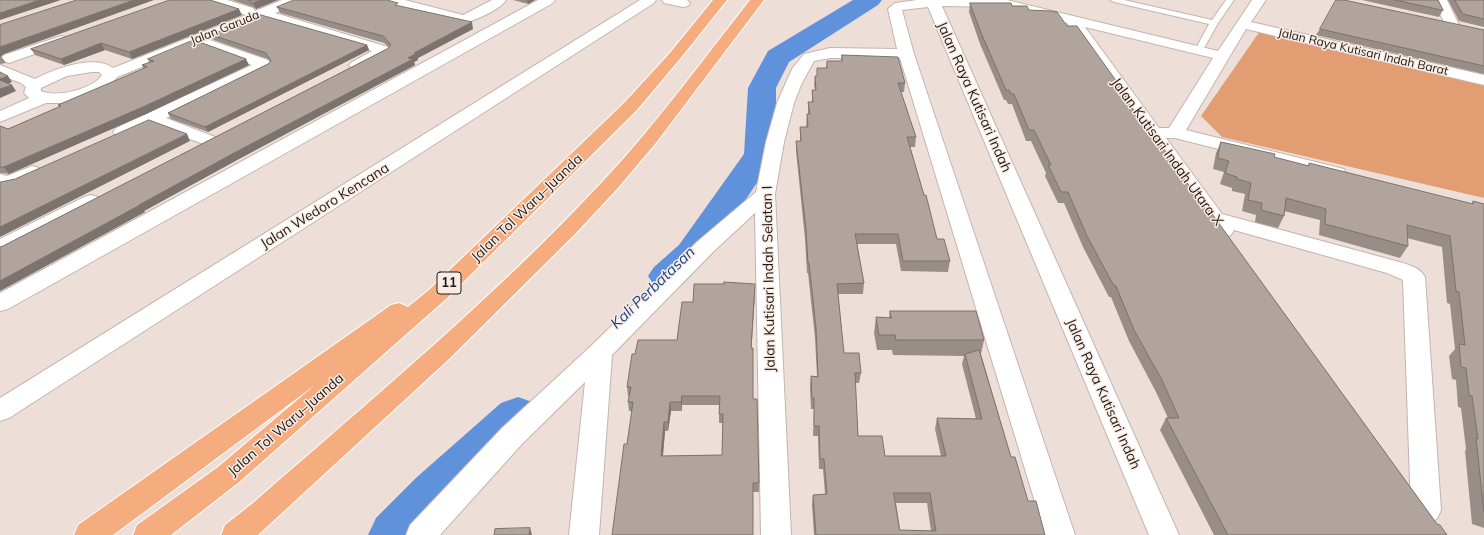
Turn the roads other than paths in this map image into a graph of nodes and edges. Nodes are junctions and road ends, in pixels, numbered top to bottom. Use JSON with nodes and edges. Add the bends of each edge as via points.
{"nodes":[{"id":1,"x":213,"y":0,"type":"edge"},
{"id":2,"x":274,"y":0,"type":"edge"},
{"id":3,"x":294,"y":0,"type":"edge"},
{"id":4,"x":389,"y":0,"type":"edge"},
{"id":5,"x":499,"y":0,"type":"edge"},
{"id":6,"x":548,"y":0,"type":"edge"},
{"id":7,"x":649,"y":0,"type":"edge"},
{"id":8,"x":669,"y":0,"type":"edge"},
{"id":9,"x":720,"y":0,"type":"edge"},
{"id":10,"x":757,"y":0,"type":"edge"},
{"id":11,"x":1114,"y":0,"type":"edge"},
{"id":12,"x":1230,"y":0,"type":"edge"},
{"id":13,"x":1259,"y":0,"type":"edge"},
{"id":14,"x":1440,"y":0,"type":"edge"},
{"id":15,"x":933,"y":2,"type":"junction"},
{"id":16,"x":683,"y":3,"type":"dead end"},
{"id":17,"x":254,"y":12,"type":"junction"},
{"id":18,"x":1073,"y":21,"type":"junction"},
{"id":19,"x":1437,"y":22,"type":"edge"},
{"id":20,"x":1214,"y":23,"type":"junction"},
{"id":21,"x":1242,"y":24,"type":"junction"},
{"id":22,"x":222,"y":25,"type":"junction"},
{"id":23,"x":76,"y":34,"type":"edge"},
{"id":24,"x":196,"y":40,"type":"junction"},
{"id":25,"x":1199,"y":50,"type":"junction"},
{"id":26,"x":906,"y":54,"type":"junction"},
{"id":27,"x":1222,"y":56,"type":"junction"},
{"id":28,"x":4,"y":64,"type":"edge"},
{"id":29,"x":65,"y":71,"type":"junction"},
{"id":30,"x":107,"y":71,"type":"junction"},
{"id":31,"x":343,"y":72,"type":"edge"},
{"id":32,"x":1484,"y":80,"type":"edge"},
{"id":33,"x":37,"y":93,"type":"junction"},
{"id":34,"x":0,"y":107,"type":"edge"},
{"id":35,"x":0,"y":117,"type":"edge"},
{"id":36,"x":153,"y":119,"type":"junction"},
{"id":37,"x":1165,"y":133,"type":"junction"},
{"id":38,"x":111,"y":138,"type":"edge"},
{"id":39,"x":188,"y":152,"type":"edge"},
{"id":40,"x":48,"y":165,"type":"edge"},
{"id":41,"x":1353,"y":176,"type":"edge"},
{"id":42,"x":0,"y":180,"type":"edge"},
{"id":43,"x":105,"y":194,"type":"edge"},
{"id":44,"x":765,"y":194,"type":"junction"},
{"id":45,"x":1214,"y":218,"type":"junction"},
{"id":46,"x":0,"y":247,"type":"edge"},
{"id":47,"x":1237,"y":250,"type":"edge"},
{"id":48,"x":438,"y":294,"type":"junction"},
{"id":49,"x":0,"y":302,"type":"edge"},
{"id":50,"x":600,"y":352,"type":"junction"},
{"id":51,"x":0,"y":411,"type":"edge"},
{"id":52,"x":1403,"y":478,"type":"edge"},
{"id":53,"x":1426,"y":510,"type":"junction"},
{"id":54,"x":1440,"y":529,"type":"edge"},
{"id":55,"x":89,"y":535,"type":"edge"},
{"id":56,"x":148,"y":535,"type":"edge"},
{"id":57,"x":237,"y":535,"type":"edge"},
{"id":58,"x":421,"y":535,"type":"edge"},
{"id":59,"x":584,"y":535,"type":"edge"},
{"id":60,"x":776,"y":535,"type":"edge"},
{"id":61,"x":1060,"y":535,"type":"edge"},
{"id":62,"x":1164,"y":535,"type":"edge"}],
"edges":[{"from":1,"to":17,"type":"street"},
{"from":2,"to":17,"type":"street","name":"Jalan Garuda"},
{"from":3,"to":17,"type":"street","name":"Jalan Garuda"},
{"from":4,"to":5,"type":"street","via":[[463,19]]},
{"from":6,"to":49,"type":"street"},
{"from":7,"to":51,"type":"street","name":"Jalan Wedoro Kencana"},
{"from":8,"to":16,"type":"street"},
{"from":9,"to":48,"type":"highway","name":"Jalan Tol Waru–Juanda","number":"11","via":[[630,106]]},
{"from":10,"to":57,"type":"highway","via":[[681,102],[611,184],[542,255],[431,361]]},
{"from":11,"to":20,"type":"lane"},
{"from":12,"to":20,"type":"lane"},
{"from":13,"to":21,"type":"street"},
{"from":14,"to":19,"type":"street","via":[[1459,27]]},
{"from":15,"to":18,"type":"street","via":[[987,1],[1019,6]]},
{"from":15,"to":26,"type":"street","via":[[900,6],[895,9]]},
{"from":15,"to":62,"type":"street","name":"Jalan Raya Kutisari Indah"},
{"from":17,"to":22,"type":"street","name":"Jalan Garuda"},
{"from":17,"to":31,"type":"street","via":[[383,50]]},
{"from":18,"to":25,"type":"street"},
{"from":18,"to":37,"type":"street","name":"Jalan Kutisari Indah Utara X"},
{"from":20,"to":25,"type":"lane"},
{"from":21,"to":27,"type":"street"},
{"from":21,"to":32,"type":"street","name":"Jalan Raya Kutisari Indah Barat"},
{"from":22,"to":24,"type":"street","name":"Jalan Garuda"},
{"from":22,"to":30,"type":"street","name":"Jalan Garuda"},
{"from":23,"to":28,"type":"street"},
{"from":24,"to":30,"type":"street","name":"Jalan Garuda"},
{"from":24,"to":36,"type":"street","via":[[264,65]]},
{"from":25,"to":27,"type":"street"},
{"from":26,"to":44,"type":"street","name":"Jalan Kutisari Indah Selatan I","via":[[830,53],[809,57],[789,94],[772,149]]},
{"from":26,"to":61,"type":"street"},
{"from":27,"to":37,"type":"street"},
{"from":28,"to":29,"type":"street","via":[[27,65],[46,72]]},
{"from":28,"to":33,"type":"street","via":[[27,80]]},
{"from":29,"to":30,"type":"street","via":[[79,68]]},
{"from":29,"to":33,"type":"street","via":[[46,78]]},
{"from":30,"to":33,"type":"street","via":[[109,78],[103,84],[82,94],[61,98]]},
{"from":33,"to":34,"type":"street"},
{"from":33,"to":35,"type":"street"},
{"from":36,"to":38,"type":"street"},
{"from":36,"to":39,"type":"street","via":[[216,138]]},
{"from":37,"to":41,"type":"street"},
{"from":37,"to":45,"type":"street","name":"Jalan Kutisari Indah Utara X"},
{"from":40,"to":42,"type":"street","via":[[9,182]]},
{"from":43,"to":46,"type":"street"},
{"from":44,"to":50,"type":"street","via":[[706,246]]},
{"from":44,"to":60,"type":"street","name":"Jalan Kutisari Indah Selatan I"},
{"from":45,"to":47,"type":"street","name":"Jalan Kutisari Indah Utara X"},
{"from":45,"to":53,"type":"street","via":[[1395,268],[1414,277]]},
{"from":48,"to":55,"type":"highway","via":[[402,309]]},
{"from":48,"to":56,"type":"highway","name":"Jalan Tol Waru–Juanda","number":"11","via":[[228,475]]},
{"from":50,"to":58,"type":"street","via":[[512,436]]},
{"from":50,"to":59,"type":"street"},
{"from":52,"to":53,"type":"street"},
{"from":53,"to":54,"type":"street"}]}
